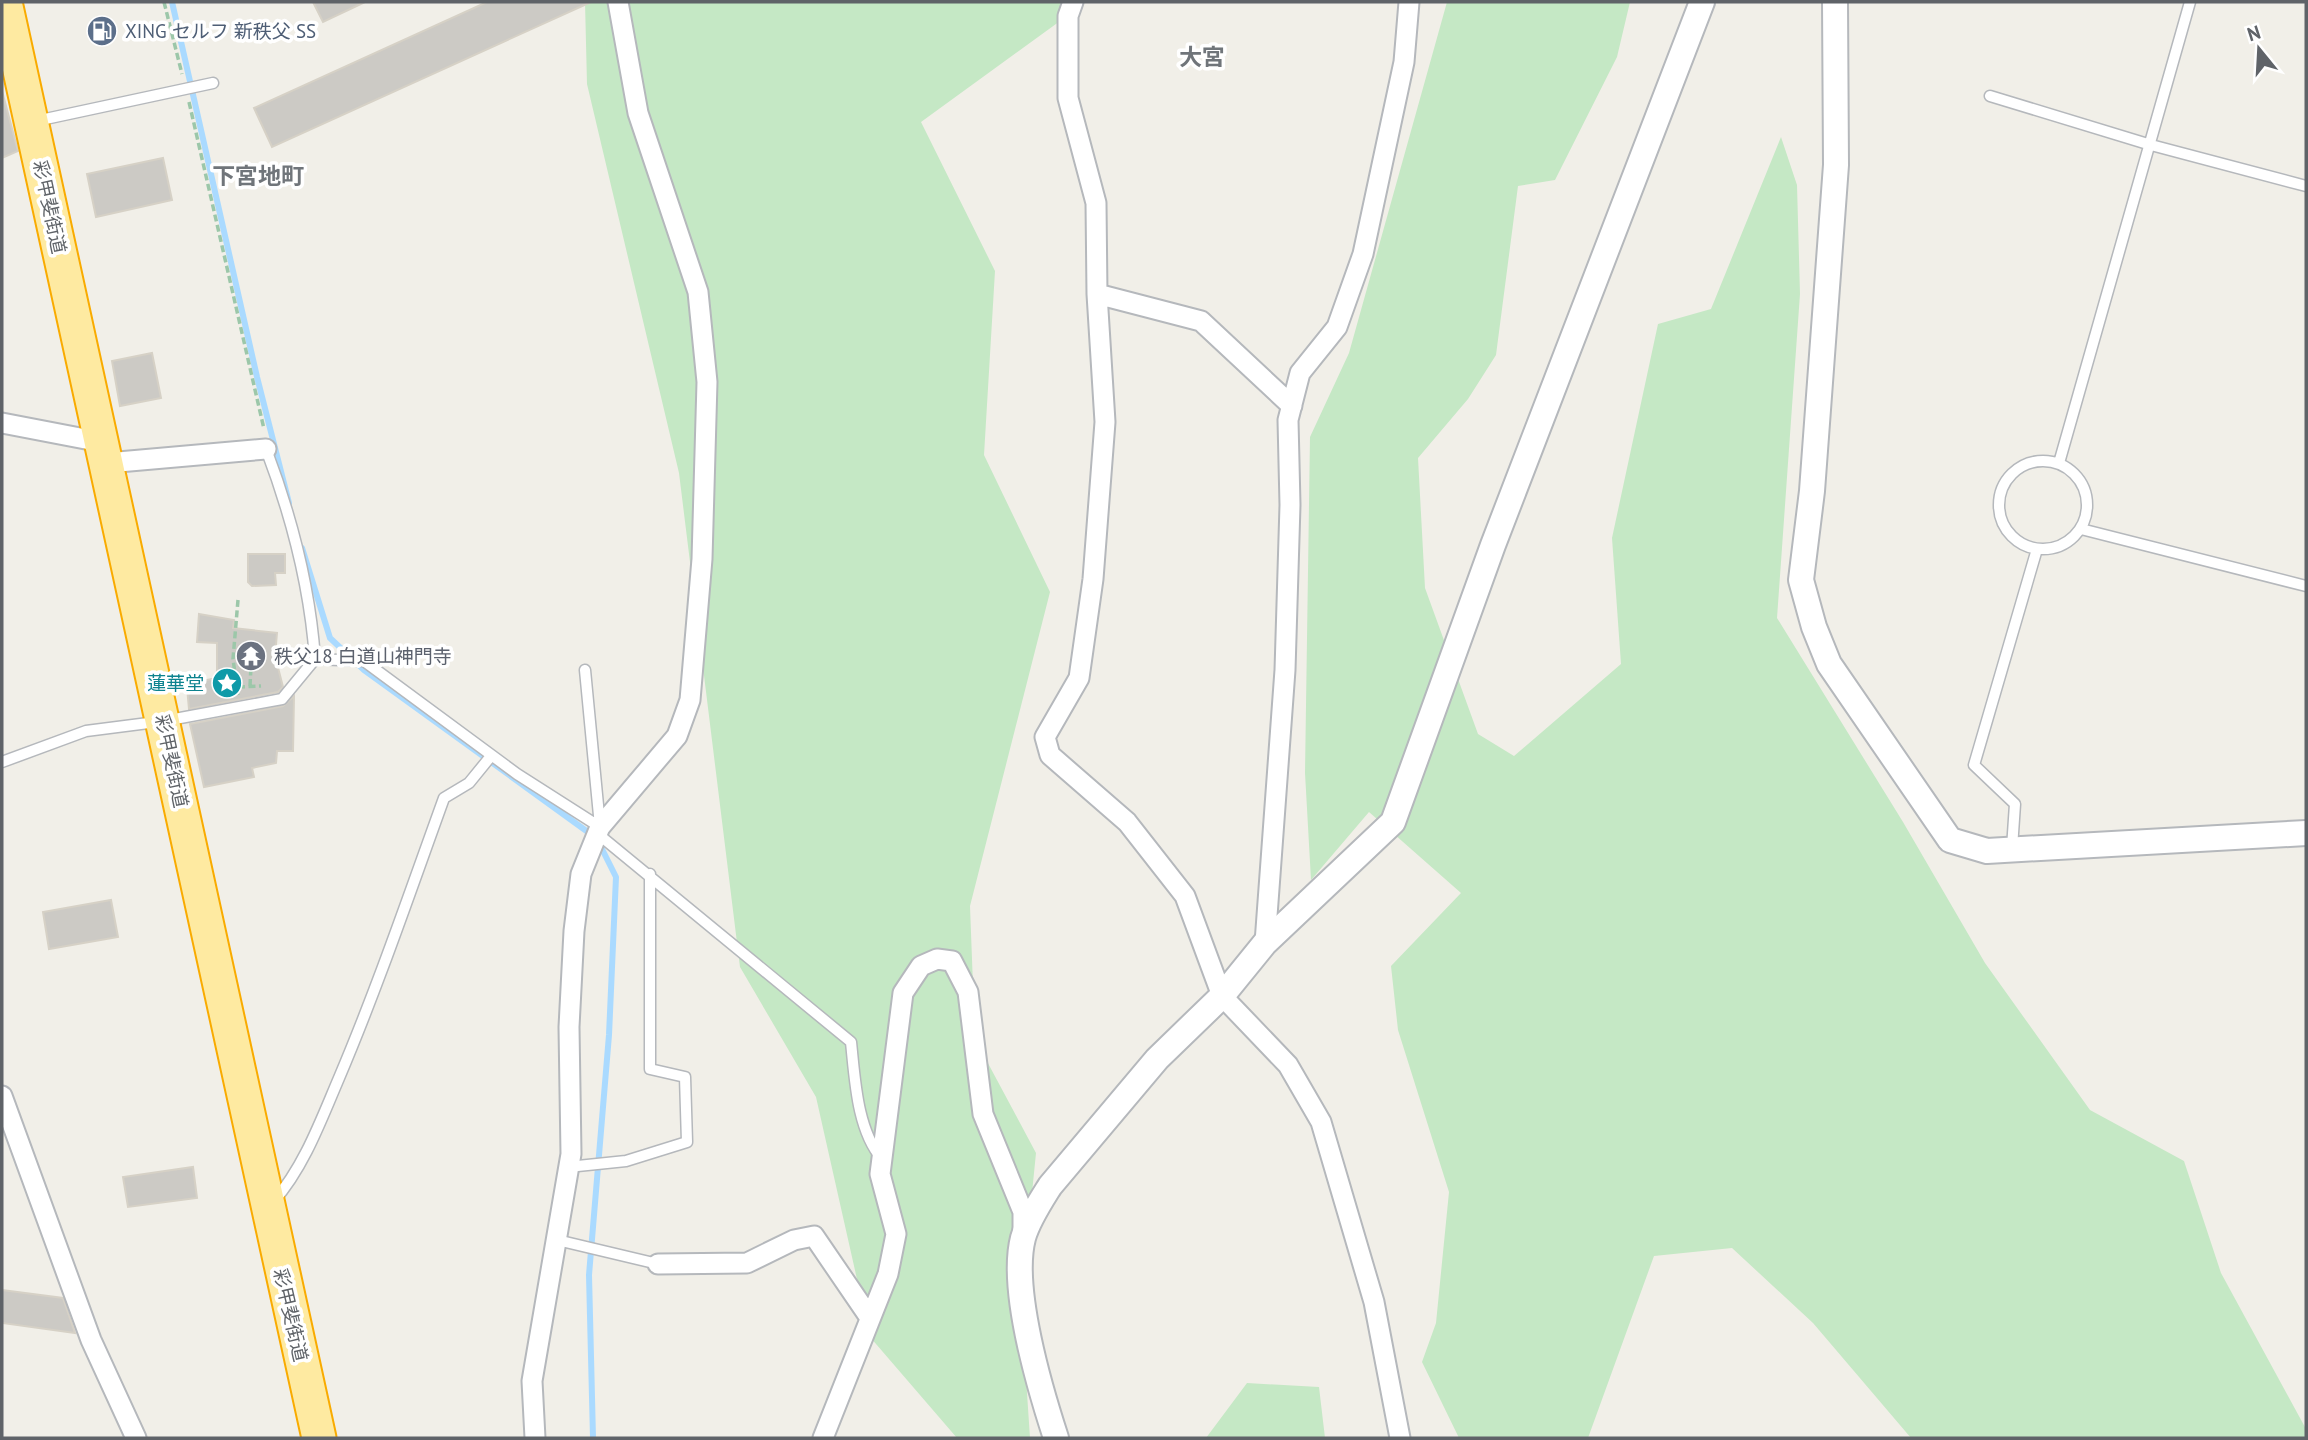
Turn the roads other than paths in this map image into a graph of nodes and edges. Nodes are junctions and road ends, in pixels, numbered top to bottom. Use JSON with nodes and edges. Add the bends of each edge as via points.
{"nodes":[{"id":1,"x":5,"y":2,"type":"edge"},
{"id":2,"x":618,"y":2,"type":"edge"},
{"id":3,"x":1073,"y":2,"type":"edge"},
{"id":4,"x":1409,"y":2,"type":"edge"},
{"id":5,"x":1702,"y":2,"type":"edge"},
{"id":6,"x":1835,"y":2,"type":"edge"},
{"id":7,"x":2190,"y":2,"type":"edge"},
{"id":8,"x":214,"y":83,"type":"dead end"},
{"id":9,"x":1990,"y":96,"type":"dead end"},
{"id":10,"x":32,"y":122,"type":"junction"},
{"id":11,"x":2151,"y":145,"type":"junction"},
{"id":12,"x":2306,"y":186,"type":"edge"},
{"id":13,"x":1097,"y":295,"type":"junction"},
{"id":14,"x":1292,"y":406,"type":"junction"},
{"id":15,"x":2,"y":423,"type":"edge"},
{"id":16,"x":267,"y":449,"type":"joint"},
{"id":17,"x":104,"y":453,"type":"junction"},
{"id":18,"x":2059,"y":463,"type":"junction"},
{"id":19,"x":2081,"y":529,"type":"junction"},
{"id":20,"x":2037,"y":549,"type":"junction"},
{"id":21,"x":2306,"y":586,"type":"edge"},
{"id":22,"x":315,"y":659,"type":"junction"},
{"id":23,"x":585,"y":670,"type":"dead end"},
{"id":24,"x":164,"y":721,"type":"junction"},
{"id":25,"x":491,"y":755,"type":"junction"},
{"id":26,"x":2,"y":762,"type":"edge"},
{"id":27,"x":599,"y":831,"type":"junction"},
{"id":28,"x":2306,"y":833,"type":"edge"},
{"id":29,"x":2011,"y":848,"type":"junction"},
{"id":30,"x":650,"y":874,"type":"junction"},
{"id":31,"x":1265,"y":943,"type":"junction"},
{"id":32,"x":1222,"y":996,"type":"junction"},
{"id":33,"x":2,"y":1096,"type":"edge"},
{"id":34,"x":882,"y":1159,"type":"junction"},
{"id":35,"x":568,"y":1167,"type":"junction"},
{"id":36,"x":268,"y":1208,"type":"junction"},
{"id":37,"x":1023,"y":1239,"type":"junction"},
{"id":38,"x":557,"y":1240,"type":"junction"},
{"id":39,"x":658,"y":1264,"type":"joint"},
{"id":40,"x":870,"y":1318,"type":"junction"},
{"id":41,"x":136,"y":1438,"type":"edge"},
{"id":42,"x":320,"y":1438,"type":"edge"},
{"id":43,"x":534,"y":1438,"type":"edge"},
{"id":44,"x":822,"y":1438,"type":"edge"},
{"id":45,"x":1056,"y":1438,"type":"edge"},
{"id":46,"x":1400,"y":1438,"type":"edge"}],
"edges":[{"from":1,"to":10,"type":"highway","name":"彩甲斐街道"},
{"from":2,"to":27,"type":"street","via":[[638,113],[698,292],[707,382],[702,559],[690,700],[677,736]]},
{"from":3,"to":13,"type":"street","via":[[1068,16],[1068,98],[1096,203]]},
{"from":4,"to":14,"type":"street","via":[[1404,62],[1363,254],[1337,327],[1300,373]]},
{"from":5,"to":31,"type":"street","via":[[1493,545],[1393,822]]},
{"from":6,"to":29,"type":"street","via":[[1836,165],[1801,580],[1829,664],[1950,840],[1987,851]]},
{"from":7,"to":11,"type":"lane"},
{"from":8,"to":10,"type":"lane"},
{"from":9,"to":11,"type":"lane"},
{"from":10,"to":17,"type":"highway","name":"彩甲斐街道"},
{"from":11,"to":12,"type":"lane"},
{"from":11,"to":18,"type":"lane"},
{"from":13,"to":14,"type":"street","via":[[1201,321]]},
{"from":13,"to":32,"type":"street","via":[[1105,422],[1093,579],[1079,678],[1045,737],[1050,755],[1127,822],[1185,896]]},
{"from":14,"to":31,"type":"street","via":[[1288,420],[1285,670]]},
{"from":15,"to":17,"type":"street"},
{"from":16,"to":17,"type":"street"},
{"from":16,"to":22,"type":"lane","via":[[294,542],[312,622]]},
{"from":17,"to":24,"type":"highway","name":"彩甲斐街道"},
{"from":18,"to":19,"type":"lane","via":[[2078,477],[2086,494],[2087,512]]},
{"from":18,"to":20,"type":"lane","via":[[2037,462],[2016,470],[2000,495],[1999,509],[2011,536]]},
{"from":19,"to":20,"type":"lane","via":[[2063,545]]},
{"from":19,"to":21,"type":"lane"},
{"from":20,"to":29,"type":"lane","via":[[1974,765],[2015,804]]},
{"from":22,"to":24,"type":"lane","via":[[282,699]]},
{"from":22,"to":25,"type":"lane","via":[[364,661]]},
{"from":23,"to":27,"type":"lane"},
{"from":24,"to":26,"type":"lane","via":[[86,731]]},
{"from":24,"to":36,"type":"highway","name":"彩甲斐街道"},
{"from":25,"to":27,"type":"lane"},
{"from":25,"to":36,"type":"lane","via":[[469,783],[444,798],[369,1007],[320,1123],[287,1187]]},
{"from":27,"to":30,"type":"lane"},
{"from":27,"to":35,"type":"street","via":[[581,874],[574,931]]},
{"from":28,"to":29,"type":"street"},
{"from":30,"to":34,"type":"lane","via":[[851,1042],[860,1103],[872,1147]]},
{"from":30,"to":35,"type":"lane","via":[[650,1069],[685,1077],[687,1142],[626,1161]]},
{"from":31,"to":32,"type":"street"},
{"from":32,"to":37,"type":"street","via":[[1157,1059],[1050,1186]]},
{"from":32,"to":46,"type":"street","via":[[1287,1065],[1321,1122],[1374,1302]]},
{"from":33,"to":41,"type":"street","via":[[91,1340]]},
{"from":34,"to":37,"type":"street","via":[[903,993],[921,966],[937,959],[952,961],[968,992],[983,1114],[1023,1212]]},
{"from":34,"to":40,"type":"street","via":[[880,1174],[896,1234],[888,1274]]},
{"from":35,"to":38,"type":"street"},
{"from":36,"to":42,"type":"highway","name":"彩甲斐街道"},
{"from":37,"to":45,"type":"street","via":[[1020,1282],[1041,1393]]},
{"from":38,"to":39,"type":"lane"},
{"from":38,"to":43,"type":"street","via":[[532,1381]]},
{"from":39,"to":40,"type":"street","via":[[747,1263],[794,1240],[814,1236]]},
{"from":40,"to":44,"type":"street"}]}
